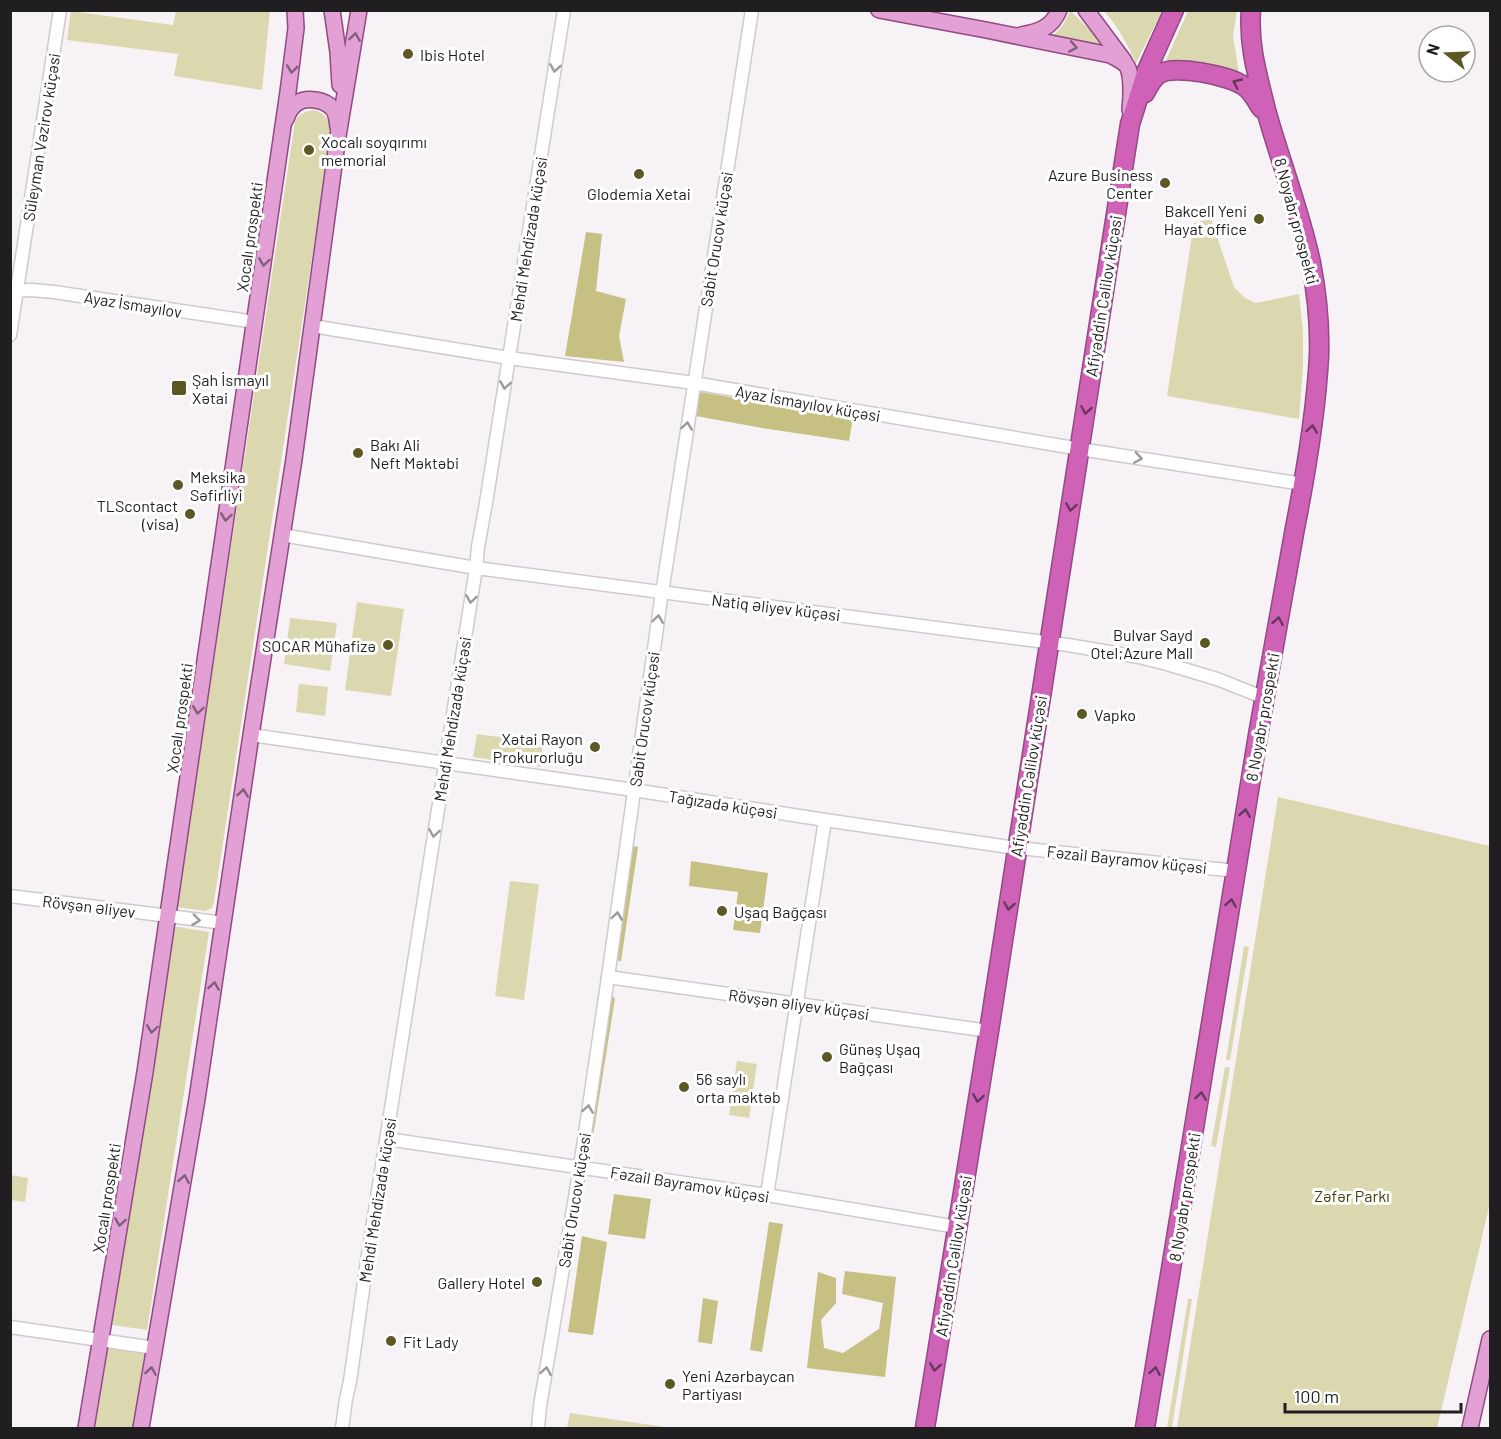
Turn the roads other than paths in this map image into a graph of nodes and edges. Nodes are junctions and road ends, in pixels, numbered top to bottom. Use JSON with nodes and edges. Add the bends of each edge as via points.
{"nodes":[{"id":1,"x":60,"y":10,"type":"edge"},
{"id":2,"x":295,"y":10,"type":"edge"},
{"id":3,"x":332,"y":10,"type":"edge"},
{"id":4,"x":359,"y":10,"type":"edge"},
{"id":5,"x":564,"y":10,"type":"edge"},
{"id":6,"x":752,"y":10,"type":"edge"},
{"id":7,"x":879,"y":10,"type":"edge"},
{"id":8,"x":1059,"y":10,"type":"edge"},
{"id":9,"x":1086,"y":10,"type":"edge"},
{"id":10,"x":1174,"y":10,"type":"edge"},
{"id":11,"x":1251,"y":10,"type":"edge"},
{"id":12,"x":1015,"y":36,"type":"junction"},
{"id":13,"x":1127,"y":66,"type":"junction"},
{"id":14,"x":1130,"y":123,"type":"junction"},
{"id":15,"x":284,"y":126,"type":"junction"},
{"id":16,"x":1271,"y":128,"type":"junction"},
{"id":17,"x":338,"y":136,"type":"junction"},
{"id":18,"x":14,"y":291,"type":"edge"},
{"id":19,"x":255,"y":322,"type":"junction"},
{"id":20,"x":312,"y":326,"type":"junction"},
{"id":21,"x":10,"y":335,"type":"edge"},
{"id":22,"x":509,"y":358,"type":"junction"},
{"id":23,"x":694,"y":383,"type":"junction"},
{"id":24,"x":1080,"y":449,"type":"junction"},
{"id":25,"x":1303,"y":484,"type":"junction"},
{"id":26,"x":282,"y":535,"type":"junction"},
{"id":27,"x":476,"y":568,"type":"junction"},
{"id":28,"x":662,"y":593,"type":"junction"},
{"id":29,"x":1049,"y":644,"type":"junction"},
{"id":30,"x":1264,"y":698,"type":"junction"},
{"id":31,"x":251,"y":735,"type":"junction"},
{"id":32,"x":446,"y":763,"type":"junction"},
{"id":33,"x":634,"y":790,"type":"junction"},
{"id":34,"x":825,"y":820,"type":"junction"},
{"id":35,"x":1017,"y":848,"type":"junction"},
{"id":36,"x":1236,"y":871,"type":"junction"},
{"id":37,"x":10,"y":896,"type":"edge"},
{"id":38,"x":168,"y":916,"type":"junction"},
{"id":39,"x":224,"y":923,"type":"junction"},
{"id":40,"x":608,"y":977,"type":"junction"},
{"id":41,"x":796,"y":1004,"type":"junction"},
{"id":42,"x":989,"y":1031,"type":"junction"},
{"id":43,"x":387,"y":1139,"type":"junction"},
{"id":44,"x":580,"y":1167,"type":"junction"},
{"id":45,"x":767,"y":1195,"type":"junction"},
{"id":46,"x":957,"y":1227,"type":"junction"},
{"id":47,"x":10,"y":1327,"type":"edge"},
{"id":48,"x":1491,"y":1339,"type":"edge"},
{"id":49,"x":101,"y":1340,"type":"junction"},
{"id":50,"x":155,"y":1348,"type":"junction"},
{"id":51,"x":86,"y":1428,"type":"edge"},
{"id":52,"x":141,"y":1428,"type":"edge"},
{"id":53,"x":342,"y":1428,"type":"edge"},
{"id":54,"x":538,"y":1428,"type":"edge"},
{"id":55,"x":926,"y":1428,"type":"edge"},
{"id":56,"x":1145,"y":1428,"type":"edge"},
{"id":57,"x":1470,"y":1428,"type":"edge"}],
"edges":[{"from":1,"to":18,"type":"street","name":"Süleyman Vəzirov küçəsi"},
{"from":2,"to":15,"type":"main road","name":"Xocalı prospekti","one_way":true},
{"from":3,"to":17,"type":"main road","via":[[339,70]]},
{"from":17,"to":4,"type":"main road","one_way":true},
{"from":5,"to":22,"type":"street","name":"Mehdi Mehdizadə küçəsi","one_way":true},
{"from":6,"to":23,"type":"street","name":"Sabit Orucov küçəsi"},
{"from":7,"to":12,"type":"main road"},
{"from":8,"to":12,"type":"main road","via":[[1046,28]]},
{"from":9,"to":13,"type":"main road"},
{"from":10,"to":14,"type":"highway","via":[[1147,69]]},
{"from":11,"to":16,"type":"highway","name":"8 Noyabr prospekti","via":[[1253,57]]},
{"from":12,"to":13,"type":"main road","one_way":true,"via":[[1100,52]]},
{"from":13,"to":14,"type":"main road","via":[[1132,92]]},
{"from":16,"to":14,"type":"highway","one_way":true,"via":[[1242,84],[1180,70],[1155,77]]},
{"from":14,"to":24,"type":"highway","name":"Afiyəddin Cəlilov küçəsi","one_way":true},
{"from":15,"to":17,"type":"main road","via":[[296,104],[318,100],[333,109]]},
{"from":15,"to":19,"type":"main road","name":"Xocalı prospekti","one_way":true},
{"from":25,"to":16,"type":"highway","name":"8 Noyabr prospekti","one_way":true,"via":[[1316,392],[1318,305],[1305,237]]},
{"from":17,"to":20,"type":"main road"},
{"from":18,"to":19,"type":"street","name":"Ayaz İsmayılov","via":[[54,292]]},
{"from":18,"to":21,"type":"street","name":"Süleyman Vəzirov küçəsi"},
{"from":19,"to":38,"type":"main road","name":"Xocalı prospekti","one_way":true},
{"from":20,"to":22,"type":"street","name":"Ayaz İsmayılov küçəsi"},
{"from":20,"to":26,"type":"main road"},
{"from":22,"to":23,"type":"street","name":"Ayaz İsmayılov küçəsi"},
{"from":22,"to":27,"type":"street","name":"Mehdi Mehdizadə küçəsi","one_way":true},
{"from":23,"to":24,"type":"street","name":"Ayaz İsmayılov küçəsi"},
{"from":28,"to":23,"type":"street","name":"Sabit Orucov küçəsi","one_way":true},
{"from":24,"to":25,"type":"street","name":"Ayaz İsmayılov küçəsi","one_way":true},
{"from":24,"to":29,"type":"highway","name":"Afiyəddin Cəlilov küçəsi","one_way":true},
{"from":30,"to":25,"type":"highway","name":"8 Noyabr prospekti","one_way":true},
{"from":26,"to":27,"type":"street","name":"Natiq Əliyev küçəsi"},
{"from":26,"to":31,"type":"main road"},
{"from":27,"to":28,"type":"street","name":"Natiq Əliyev küçəsi"},
{"from":27,"to":32,"type":"street","name":"Mehdi Mehdizadə küçəsi","one_way":true},
{"from":28,"to":29,"type":"street","name":"Natiq Əliyev küçəsi"},
{"from":33,"to":28,"type":"street","name":"Sabit Orucov küçəsi","one_way":true},
{"from":29,"to":30,"type":"street","name":"Natiq Əliyev küçəsi","via":[[1167,664]]},
{"from":29,"to":35,"type":"highway","name":"Afiyəddin Cəlilov küçəsi"},
{"from":36,"to":30,"type":"highway","name":"8 Noyabr prospekti","one_way":true},
{"from":31,"to":32,"type":"street","name":"Tağızadə küçəsi"},
{"from":39,"to":31,"type":"main road","one_way":true},
{"from":32,"to":33,"type":"street","name":"Tağızadə küçəsi"},
{"from":32,"to":43,"type":"street","name":"Mehdi Mehdizadə küçəsi","one_way":true},
{"from":33,"to":34,"type":"street","name":"Tağızadə küçəsi"},
{"from":40,"to":33,"type":"street","name":"Sabit Orucov küçəsi","one_way":true},
{"from":34,"to":35,"type":"street","name":"Tağızadə küçəsi"},
{"from":34,"to":41,"type":"street"},
{"from":35,"to":36,"type":"street","name":"Fəzail Bayramov küçəsi"},
{"from":35,"to":42,"type":"highway","name":"Afiyəddin Cəlilov küçəsi","one_way":true},
{"from":56,"to":36,"type":"highway","name":"8 Noyabr prospekti","one_way":true},
{"from":37,"to":38,"type":"street","name":"Rövşən Əliyev"},
{"from":38,"to":39,"type":"street","name":"Rövşən Əliyev","one_way":true},
{"from":38,"to":49,"type":"main road","name":"Xocalı prospekti","one_way":true},
{"from":50,"to":39,"type":"main road","one_way":true},
{"from":40,"to":41,"type":"street","name":"Rövşən Əliyev küçəsi"},
{"from":44,"to":40,"type":"street","name":"Sabit Orucov küçəsi","one_way":true},
{"from":41,"to":42,"type":"street","name":"Rövşən Əliyev küçəsi"},
{"from":41,"to":45,"type":"street"},
{"from":42,"to":46,"type":"highway","name":"Afiyəddin Cəlilov küçəsi","one_way":true},
{"from":43,"to":44,"type":"street","name":"Fəzail Bayramov küçəsi"},
{"from":43,"to":53,"type":"street","name":"Mehdi Mehdizadə küçəsi"},
{"from":44,"to":45,"type":"street","name":"Fəzail Bayramov küçəsi"},
{"from":54,"to":44,"type":"street","name":"Sabit Orucov küçəsi","one_way":true},
{"from":45,"to":46,"type":"street","name":"Fəzail Bayramov küçəsi"},
{"from":46,"to":55,"type":"highway","name":"Afiyəddin Cəlilov küçəsi","one_way":true},
{"from":47,"to":49,"type":"street"},
{"from":48,"to":57,"type":"main road"},
{"from":49,"to":50,"type":"street"},
{"from":49,"to":51,"type":"main road","name":"Xocalı prospekti"},
{"from":52,"to":50,"type":"main road","one_way":true}]}
